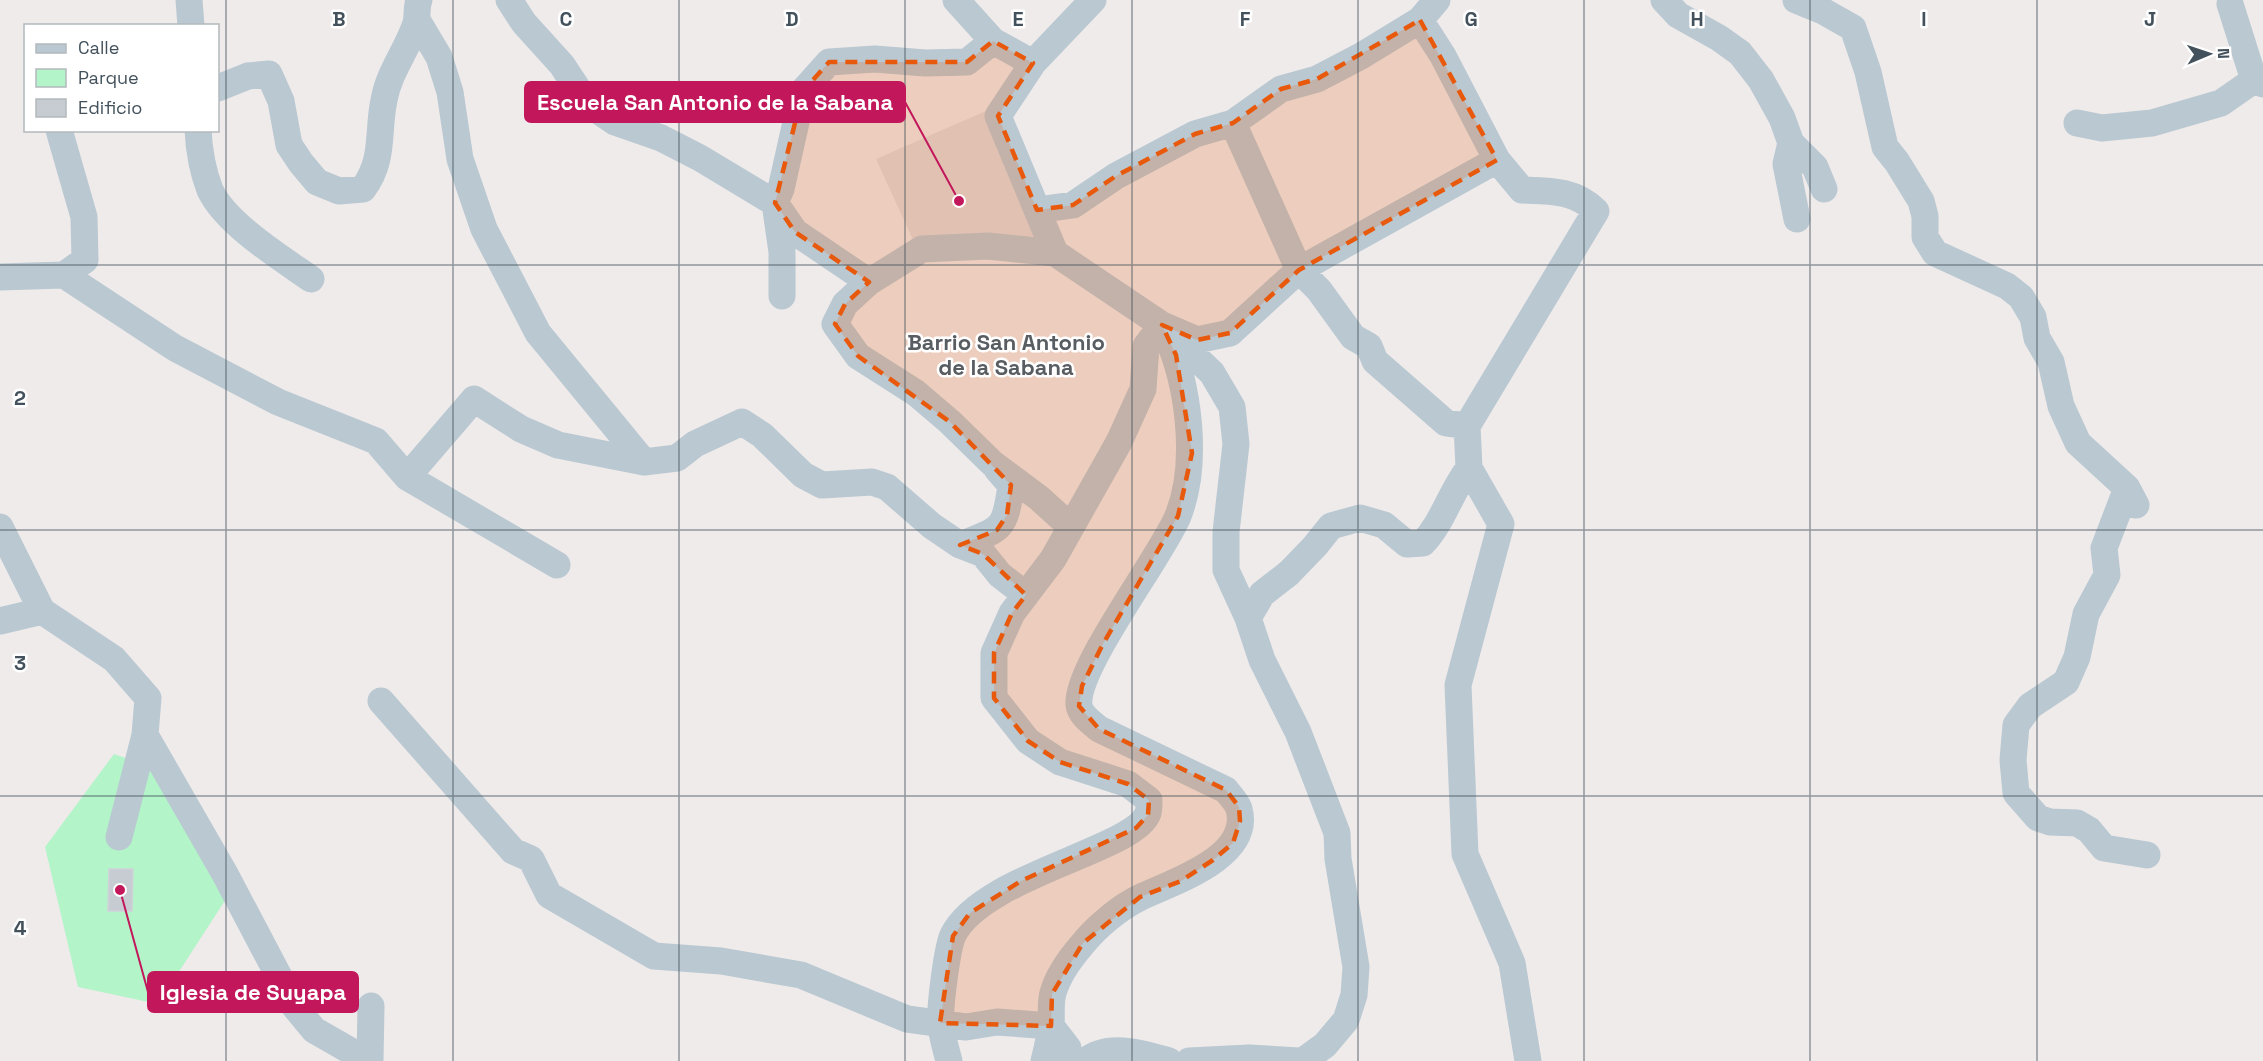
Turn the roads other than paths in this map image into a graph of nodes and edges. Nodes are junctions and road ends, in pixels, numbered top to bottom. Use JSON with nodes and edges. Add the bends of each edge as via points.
{"nodes":[{"id":1,"x":189,"y":0,"type":"edge"},
{"id":2,"x":509,"y":0,"type":"edge"},
{"id":3,"x":956,"y":0,"type":"edge"},
{"id":4,"x":1093,"y":0,"type":"edge"},
{"id":5,"x":1664,"y":0,"type":"edge"},
{"id":6,"x":1796,"y":0,"type":"edge"},
{"id":7,"x":2230,"y":4,"type":"dead end"},
{"id":8,"x":418,"y":10,"type":"edge"},
{"id":9,"x":1428,"y":10,"type":"edge"},
{"id":10,"x":190,"y":24,"type":"edge"},
{"id":11,"x":993,"y":41,"type":"junction"},
{"id":12,"x":1033,"y":63,"type":"junction"},
{"id":13,"x":2259,"y":82,"type":"edge"},
{"id":14,"x":219,"y":88,"type":"edge"},
{"id":15,"x":1233,"y":123,"type":"junction"},
{"id":16,"x":2077,"y":123,"type":"dead end"},
{"id":17,"x":59,"y":132,"type":"edge"},
{"id":18,"x":198,"y":132,"type":"edge"},
{"id":19,"x":1791,"y":143,"type":"junction"},
{"id":20,"x":1497,"y":160,"type":"junction"},
{"id":21,"x":1824,"y":189,"type":"dead end"},
{"id":22,"x":775,"y":203,"type":"junction"},
{"id":23,"x":1038,"y":210,"type":"junction"},
{"id":24,"x":1797,"y":219,"type":"dead end"},
{"id":25,"x":1055,"y":253,"type":"junction"},
{"id":26,"x":1299,"y":270,"type":"junction"},
{"id":27,"x":64,"y":275,"type":"junction"},
{"id":28,"x":0,"y":277,"type":"edge"},
{"id":29,"x":311,"y":279,"type":"dead end"},
{"id":30,"x":868,"y":282,"type":"junction"},
{"id":31,"x":782,"y":296,"type":"dead end"},
{"id":32,"x":1162,"y":325,"type":"junction"},
{"id":33,"x":1467,"y":426,"type":"junction"},
{"id":34,"x":644,"y":462,"type":"junction"},
{"id":35,"x":992,"y":463,"type":"junction"},
{"id":36,"x":1469,"y":468,"type":"junction"},
{"id":37,"x":407,"y":477,"type":"junction"},
{"id":38,"x":0,"y":527,"type":"edge"},
{"id":39,"x":1071,"y":527,"type":"junction"},
{"id":40,"x":960,"y":545,"type":"junction"},
{"id":41,"x":557,"y":565,"type":"dead end"},
{"id":42,"x":1026,"y":595,"type":"junction"},
{"id":43,"x":42,"y":611,"type":"junction"},
{"id":44,"x":1248,"y":618,"type":"junction"},
{"id":45,"x":0,"y":621,"type":"edge"},
{"id":46,"x":381,"y":701,"type":"dead end"},
{"id":47,"x":145,"y":735,"type":"junction"},
{"id":48,"x":119,"y":837,"type":"dead end"},
{"id":49,"x":2147,"y":855,"type":"dead end"},
{"id":50,"x":371,"y":1006,"type":"dead end"},
{"id":51,"x":940,"y":1023,"type":"junction"},
{"id":52,"x":1051,"y":1026,"type":"junction"},
{"id":53,"x":369,"y":1061,"type":"edge"},
{"id":54,"x":949,"y":1061,"type":"edge"},
{"id":55,"x":1044,"y":1061,"type":"edge"},
{"id":56,"x":1070,"y":1061,"type":"edge"},
{"id":57,"x":1086,"y":1061,"type":"edge"},
{"id":58,"x":1169,"y":1061,"type":"edge"},
{"id":59,"x":1189,"y":1061,"type":"edge"},
{"id":60,"x":1301,"y":1061,"type":"edge"},
{"id":61,"x":1528,"y":1061,"type":"edge"}],
"edges":[{"from":1,"to":10,"type":"street"},
{"from":2,"to":22,"type":"street","via":[[562,65],[586,103],[615,122],[661,138],[699,158]]},
{"from":3,"to":11,"type":"street"},
{"from":4,"to":12,"type":"street"},
{"from":5,"to":19,"type":"street","via":[[1678,15],[1740,53],[1771,99]]},
{"from":6,"to":49,"type":"street","via":[[1853,28],[1868,72],[1885,147],[1921,201],[1924,237],[1935,253],[2007,286],[2021,297],[2034,317],[2037,338],[2051,362],[2061,406],[2078,443],[2132,496],[2104,548],[2107,575],[2086,614],[2077,657],[2066,682],[2030,706],[2016,725],[2013,760],[2016,793],[2038,818],[2078,823],[2104,848]]},
{"from":7,"to":13,"type":"street"},
{"from":8,"to":14,"type":"street","via":[[384,100],[380,148],[373,174],[363,189],[339,191],[316,182],[289,145],[281,101],[269,74],[248,76]]},
{"from":8,"to":34,"type":"street","via":[[450,92],[460,159],[484,229],[538,333]]},
{"from":9,"to":15,"type":"street","via":[[1361,56],[1317,79],[1281,89]]},
{"from":9,"to":20,"type":"street","via":[[1443,56]]},
{"from":11,"to":12,"type":"street"},
{"from":11,"to":22,"type":"street","via":[[967,62],[829,62],[803,91]]},
{"from":12,"to":23,"type":"street","via":[[998,116]]},
{"from":13,"to":16,"type":"street","via":[[2221,103],[2152,123],[2102,128]]},
{"from":15,"to":23,"type":"street","via":[[1194,134],[1116,176],[1073,206]]},
{"from":15,"to":26,"type":"street"},
{"from":17,"to":27,"type":"street","via":[[84,217],[85,261]]},
{"from":18,"to":29,"type":"street","via":[[211,191],[235,222]]},
{"from":19,"to":21,"type":"street","via":[[1815,167]]},
{"from":19,"to":24,"type":"street","via":[[1786,164]]},
{"from":20,"to":26,"type":"street"},
{"from":20,"to":33,"type":"street","via":[[1522,190],[1562,192],[1582,199],[1596,211]]},
{"from":22,"to":30,"type":"street","via":[[795,232]]},
{"from":22,"to":31,"type":"street","via":[[782,252]]},
{"from":23,"to":25,"type":"street"},
{"from":25,"to":30,"type":"street","via":[[988,246],[922,249]]},
{"from":25,"to":32,"type":"street"},
{"from":26,"to":32,"type":"street","via":[[1230,333],[1197,340]]},
{"from":26,"to":33,"type":"street","via":[[1353,337],[1369,346],[1375,361],[1446,423]]},
{"from":27,"to":28,"type":"street"},
{"from":27,"to":37,"type":"street","via":[[175,348],[278,402],[376,441]]},
{"from":30,"to":35,"type":"street","via":[[845,304],[835,324],[858,356],[916,393]]},
{"from":32,"to":39,"type":"street","via":[[1146,346],[1143,389],[1119,442]]},
{"from":32,"to":44,"type":"street","via":[[1212,373],[1232,407],[1236,444],[1226,532],[1226,570]]},
{"from":32,"to":52,"type":"street","via":[[1176,355],[1192,453],[1178,516],[1103,644],[1082,686],[1079,706],[1099,729],[1226,790],[1239,807],[1240,821],[1233,843],[1213,860],[1181,881],[1140,897],[1118,911],[1083,943],[1065,966],[1052,994]]},
{"from":33,"to":36,"type":"street"},
{"from":34,"to":37,"type":"street","via":[[558,445],[521,429],[474,399]]},
{"from":34,"to":40,"type":"street","via":[[678,458],[695,444],[742,422],[762,435],[802,475],[822,485],[872,482],[887,487]]},
{"from":35,"to":39,"type":"street"},
{"from":35,"to":40,"type":"street","via":[[1011,484],[1007,515],[997,530]]},
{"from":36,"to":44,"type":"street","via":[[1423,543],[1407,544],[1384,525],[1360,518],[1331,525],[1289,573],[1262,594]]},
{"from":36,"to":61,"type":"street","via":[[1501,524],[1458,686],[1465,854],[1512,963]]},
{"from":37,"to":41,"type":"street"},
{"from":38,"to":43,"type":"street"},
{"from":39,"to":42,"type":"street"},
{"from":40,"to":42,"type":"street","via":[[983,554],[1000,575]]},
{"from":42,"to":51,"type":"street","via":[[1012,613],[994,653],[994,698],[1028,741],[1060,762],[1128,784],[1149,800],[1148,814],[1136,828],[1113,842],[1048,867],[970,913],[953,936]]},
{"from":43,"to":45,"type":"street"},
{"from":43,"to":47,"type":"street","via":[[114,659],[148,698]]},
{"from":44,"to":60,"type":"street","via":[[1262,660],[1298,732],[1336,833],[1356,967],[1347,1020],[1325,1045]]},
{"from":46,"to":51,"type":"street","via":[[505,843],[531,859],[549,895],[654,956],[721,961],[801,975],[907,1019]]},
{"from":47,"to":48,"type":"street"},
{"from":47,"to":53,"type":"street","via":[[295,1007],[314,1030]]},
{"from":50,"to":53,"type":"street"},
{"from":51,"to":52,"type":"street","via":[[966,1027],[997,1022]]},
{"from":51,"to":54,"type":"street"},
{"from":52,"to":55,"type":"street"},
{"from":52,"to":56,"type":"street","via":[[1068,1048]]},
{"from":57,"to":58,"type":"street","via":[[1092,1056],[1124,1051]]},
{"from":59,"to":60,"type":"street"}]}
